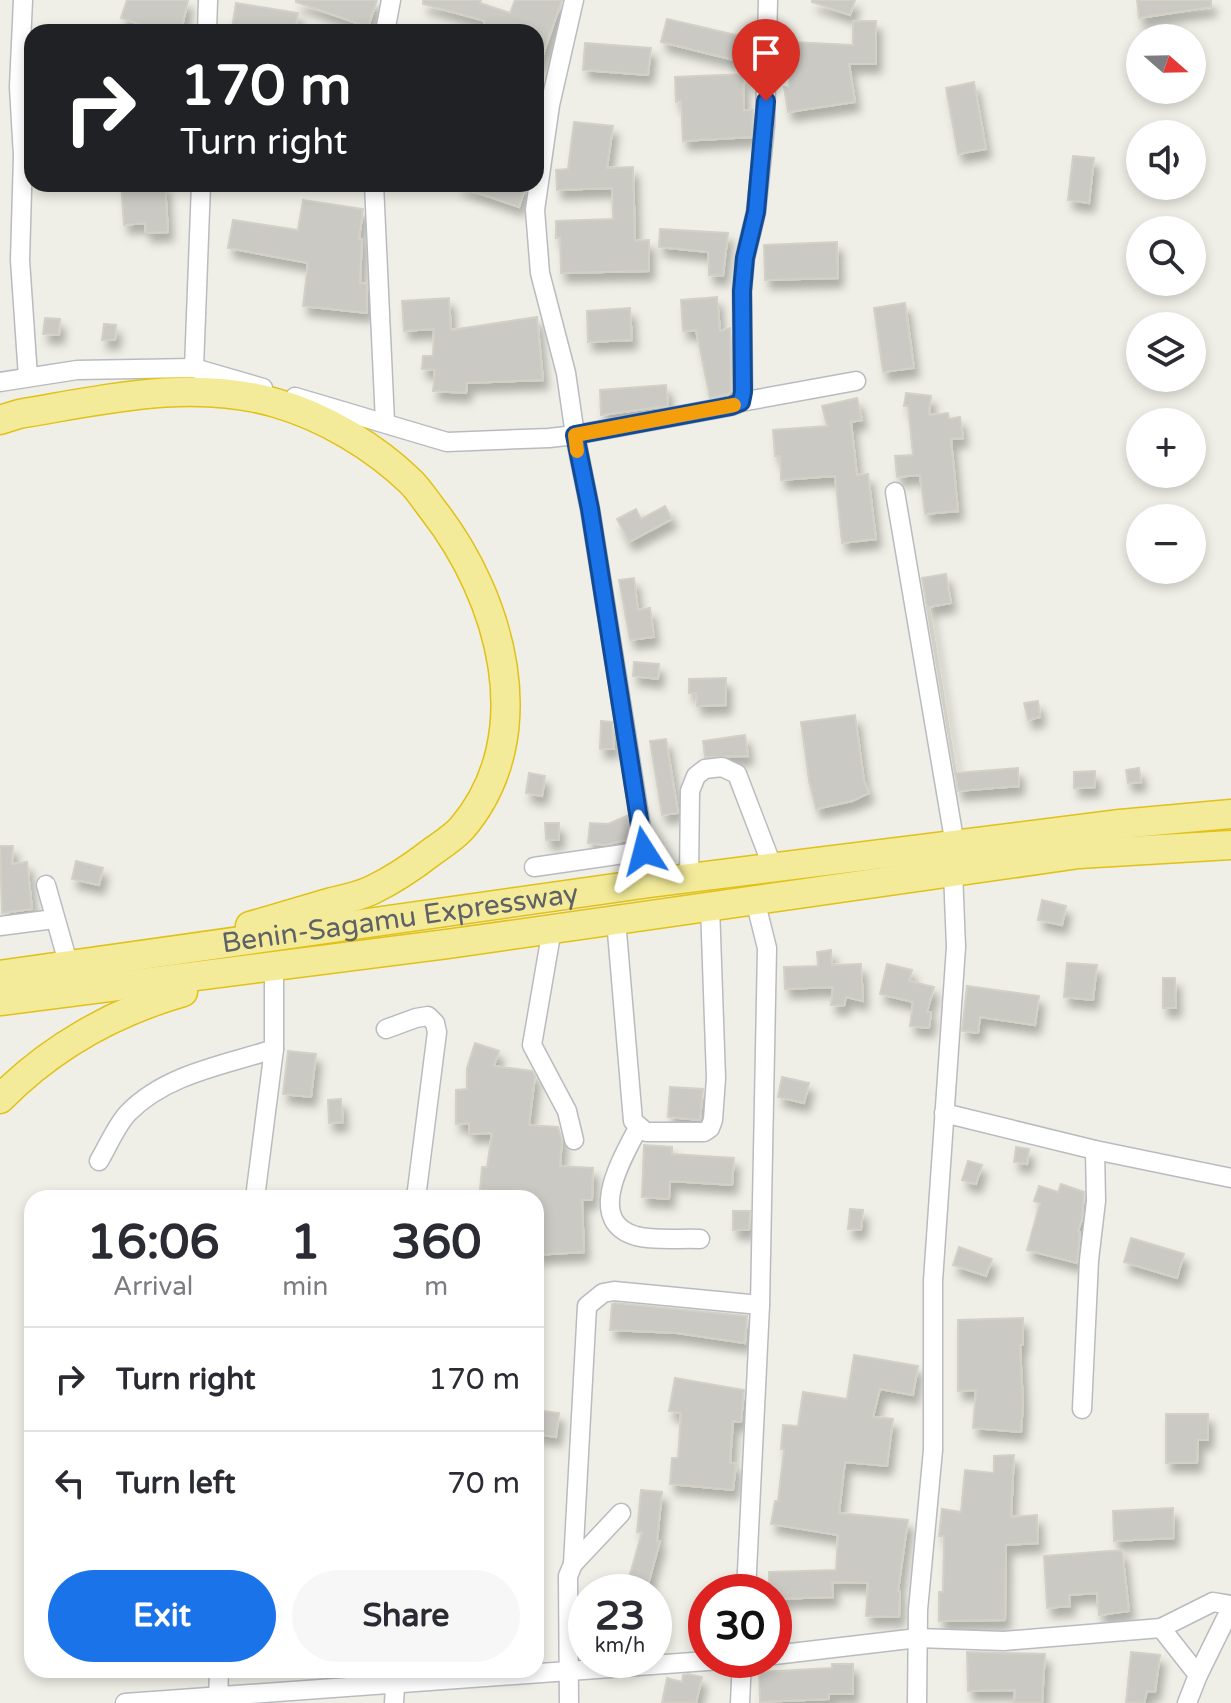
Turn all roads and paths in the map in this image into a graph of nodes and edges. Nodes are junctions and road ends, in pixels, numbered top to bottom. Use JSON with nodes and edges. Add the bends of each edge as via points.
{"nodes":[{"id":1,"x":23,"y":0,"type":"edge"},
{"id":2,"x":208,"y":0,"type":"edge"},
{"id":3,"x":391,"y":0,"type":"edge"},
{"id":4,"x":574,"y":0,"type":"edge"},
{"id":5,"x":768,"y":0,"type":"edge"},
{"id":6,"x":207,"y":24,"type":"edge"},
{"id":7,"x":386,"y":24,"type":"edge"},
{"id":8,"x":544,"y":147,"type":"edge"},
{"id":9,"x":201,"y":192,"type":"edge"},
{"id":10,"x":374,"y":192,"type":"edge"},
{"id":11,"x":538,"y":192,"type":"edge"},
{"id":12,"x":194,"y":368,"type":"junction"},
{"id":13,"x":28,"y":377,"type":"junction"},
{"id":14,"x":856,"y":381,"type":"dead end"},
{"id":15,"x":0,"y":382,"type":"edge"},
{"id":16,"x":741,"y":402,"type":"junction"},
{"id":17,"x":0,"y":420,"type":"edge"},
{"id":18,"x":385,"y":422,"type":"junction"},
{"id":19,"x":575,"y":435,"type":"junction"},
{"id":20,"x":895,"y":492,"type":"dead end"},
{"id":21,"x":1231,"y":814,"type":"edge"},
{"id":22,"x":1231,"y":845,"type":"edge"},
{"id":23,"x":644,"y":851,"type":"junction"},
{"id":24,"x":954,"y":859,"type":"junction"},
{"id":25,"x":534,"y":867,"type":"dead end"},
{"id":26,"x":773,"y":868,"type":"junction"},
{"id":27,"x":689,"y":878,"type":"junction"},
{"id":28,"x":650,"y":883,"type":"junction"},
{"id":29,"x":46,"y":885,"type":"dead end"},
{"id":30,"x":755,"y":900,"type":"junction"},
{"id":31,"x":710,"y":906,"type":"junction"},
{"id":32,"x":54,"y":919,"type":"junction"},
{"id":33,"x":616,"y":920,"type":"junction"},
{"id":34,"x":0,"y":926,"type":"edge"},
{"id":35,"x":552,"y":929,"type":"junction"},
{"id":36,"x":150,"y":956,"type":"junction"},
{"id":37,"x":274,"y":965,"type":"junction"},
{"id":38,"x":69,"y":966,"type":"junction"},
{"id":39,"x":0,"y":975,"type":"edge"},
{"id":40,"x":0,"y":1001,"type":"edge"},
{"id":41,"x":386,"y":1029,"type":"dead end"},
{"id":42,"x":274,"y":1049,"type":"junction"},
{"id":43,"x":0,"y":1099,"type":"edge"},
{"id":44,"x":944,"y":1113,"type":"junction"},
{"id":45,"x":638,"y":1128,"type":"junction"},
{"id":46,"x":574,"y":1140,"type":"dead end"},
{"id":47,"x":1095,"y":1150,"type":"junction"},
{"id":48,"x":99,"y":1161,"type":"dead end"},
{"id":49,"x":1231,"y":1178,"type":"edge"},
{"id":50,"x":256,"y":1190,"type":"edge"},
{"id":51,"x":417,"y":1190,"type":"edge"},
{"id":52,"x":700,"y":1239,"type":"dead end"},
{"id":53,"x":760,"y":1305,"type":"junction"},
{"id":54,"x":1082,"y":1409,"type":"dead end"},
{"id":55,"x":621,"y":1513,"type":"dead end"},
{"id":56,"x":573,"y":1564,"type":"junction"},
{"id":57,"x":569,"y":1574,"type":"edge"},
{"id":58,"x":747,"y":1574,"type":"edge"},
{"id":59,"x":568,"y":1576,"type":"edge"},
{"id":60,"x":1231,"y":1607,"type":"edge"},
{"id":61,"x":1161,"y":1628,"type":"junction"},
{"id":62,"x":568,"y":1630,"type":"edge"},
{"id":63,"x":918,"y":1638,"type":"junction"},
{"id":64,"x":792,"y":1653,"type":"edge"},
{"id":65,"x":568,"y":1671,"type":"edge"},
{"id":66,"x":544,"y":1672,"type":"edge"},
{"id":67,"x":1198,"y":1675,"type":"junction"},
{"id":68,"x":219,"y":1678,"type":"edge"},
{"id":69,"x":381,"y":1678,"type":"edge"},
{"id":70,"x":396,"y":1678,"type":"edge"},
{"id":71,"x":569,"y":1678,"type":"edge"},
{"id":72,"x":741,"y":1678,"type":"edge"},
{"id":73,"x":218,"y":1699,"type":"edge"},
{"id":74,"x":125,"y":1703,"type":"edge"},
{"id":75,"x":394,"y":1703,"type":"edge"},
{"id":76,"x":569,"y":1703,"type":"edge"},
{"id":77,"x":740,"y":1703,"type":"edge"},
{"id":78,"x":917,"y":1703,"type":"edge"},
{"id":79,"x":1187,"y":1703,"type":"edge"}],
"edges":[{"from":1,"to":13,"type":"street","via":[[20,260]]},
{"from":2,"to":6,"type":"street"},
{"from":3,"to":7,"type":"street"},
{"from":4,"to":8,"type":"street"},
{"from":5,"to":16,"type":"street","via":[[765,126],[742,291]]},
{"from":9,"to":12,"type":"street"},
{"from":10,"to":18,"type":"street"},
{"from":11,"to":19,"type":"street","via":[[540,273],[566,373]]},
{"from":12,"to":13,"type":"street","via":[[77,370]]},
{"from":12,"to":18,"type":"street"},
{"from":13,"to":15,"type":"street"},
{"from":14,"to":16,"type":"street"},
{"from":16,"to":19,"type":"street"},
{"from":17,"to":36,"type":"highway","via":[[146,392],[234,394],[277,403],[373,450],[413,483],[474,570],[490,613],[504,670],[502,745],[478,808],[459,831],[370,891]]},
{"from":18,"to":19,"type":"street","via":[[447,442]]},
{"from":19,"to":23,"type":"street"},
{"from":20,"to":24,"type":"street"},
{"from":21,"to":24,"type":"highway","name":"Benin-Sagamu Expressway","via":[[1120,824]]},
{"from":22,"to":24,"type":"highway"},
{"from":23,"to":25,"type":"street"},
{"from":23,"to":28,"type":"street"},
{"from":24,"to":26,"type":"highway","name":"Benin-Sagamu Expressway"},
{"from":24,"to":30,"type":"highway"},
{"from":24,"to":44,"type":"street","via":[[956,947]]},
{"from":26,"to":27,"type":"highway","name":"Benin-Sagamu Expressway"},
{"from":26,"to":27,"type":"street","via":[[737,774],[722,767],[705,769],[690,791]]},
{"from":27,"to":28,"type":"highway","name":"Benin-Sagamu Expressway"},
{"from":28,"to":36,"type":"highway","name":"Benin-Sagamu Expressway"},
{"from":29,"to":32,"type":"street"},
{"from":30,"to":31,"type":"highway"},
{"from":30,"to":53,"type":"street","via":[[767,948]]},
{"from":31,"to":33,"type":"highway"},
{"from":31,"to":45,"type":"street","via":[[713,1120],[704,1132]]},
{"from":32,"to":34,"type":"street"},
{"from":32,"to":38,"type":"street"},
{"from":33,"to":35,"type":"highway"},
{"from":33,"to":45,"type":"street","via":[[633,1121]]},
{"from":35,"to":37,"type":"highway"},
{"from":35,"to":46,"type":"street","via":[[532,1045],[567,1111]]},
{"from":36,"to":38,"type":"highway","name":"Benin-Sagamu Expressway"},
{"from":37,"to":40,"type":"highway"},
{"from":37,"to":42,"type":"street"},
{"from":37,"to":43,"type":"highway","via":[[148,1002],[63,1045]]},
{"from":38,"to":39,"type":"highway","name":"Benin-Sagamu Expressway"},
{"from":41,"to":51,"type":"street","via":[[428,1016],[437,1032]]},
{"from":42,"to":48,"type":"street","via":[[186,1075],[156,1091],[127,1114]]},
{"from":42,"to":50,"type":"street"},
{"from":44,"to":47,"type":"street"},
{"from":44,"to":63,"type":"street","via":[[933,1281],[933,1450]]},
{"from":45,"to":52,"type":"street","via":[[613,1176],[614,1222],[639,1237]]},
{"from":47,"to":49,"type":"street"},
{"from":47,"to":54,"type":"street"},
{"from":53,"to":56,"type":"street","via":[[614,1291],[587,1306]]},
{"from":53,"to":58,"type":"street"},
{"from":55,"to":56,"type":"street"},
{"from":56,"to":57,"type":"street"},
{"from":59,"to":62,"type":"street"},
{"from":60,"to":61,"type":"street","via":[[1213,1602]]},
{"from":60,"to":67,"type":"street"},
{"from":61,"to":63,"type":"street","via":[[1004,1641]]},
{"from":61,"to":67,"type":"street"},
{"from":63,"to":64,"type":"street"},
{"from":63,"to":78,"type":"street"},
{"from":65,"to":66,"type":"street"},
{"from":67,"to":79,"type":"street"},
{"from":68,"to":73,"type":"street"},
{"from":69,"to":73,"type":"street"},
{"from":70,"to":75,"type":"street"},
{"from":71,"to":76,"type":"street"},
{"from":72,"to":77,"type":"street"},
{"from":73,"to":74,"type":"street"}]}
